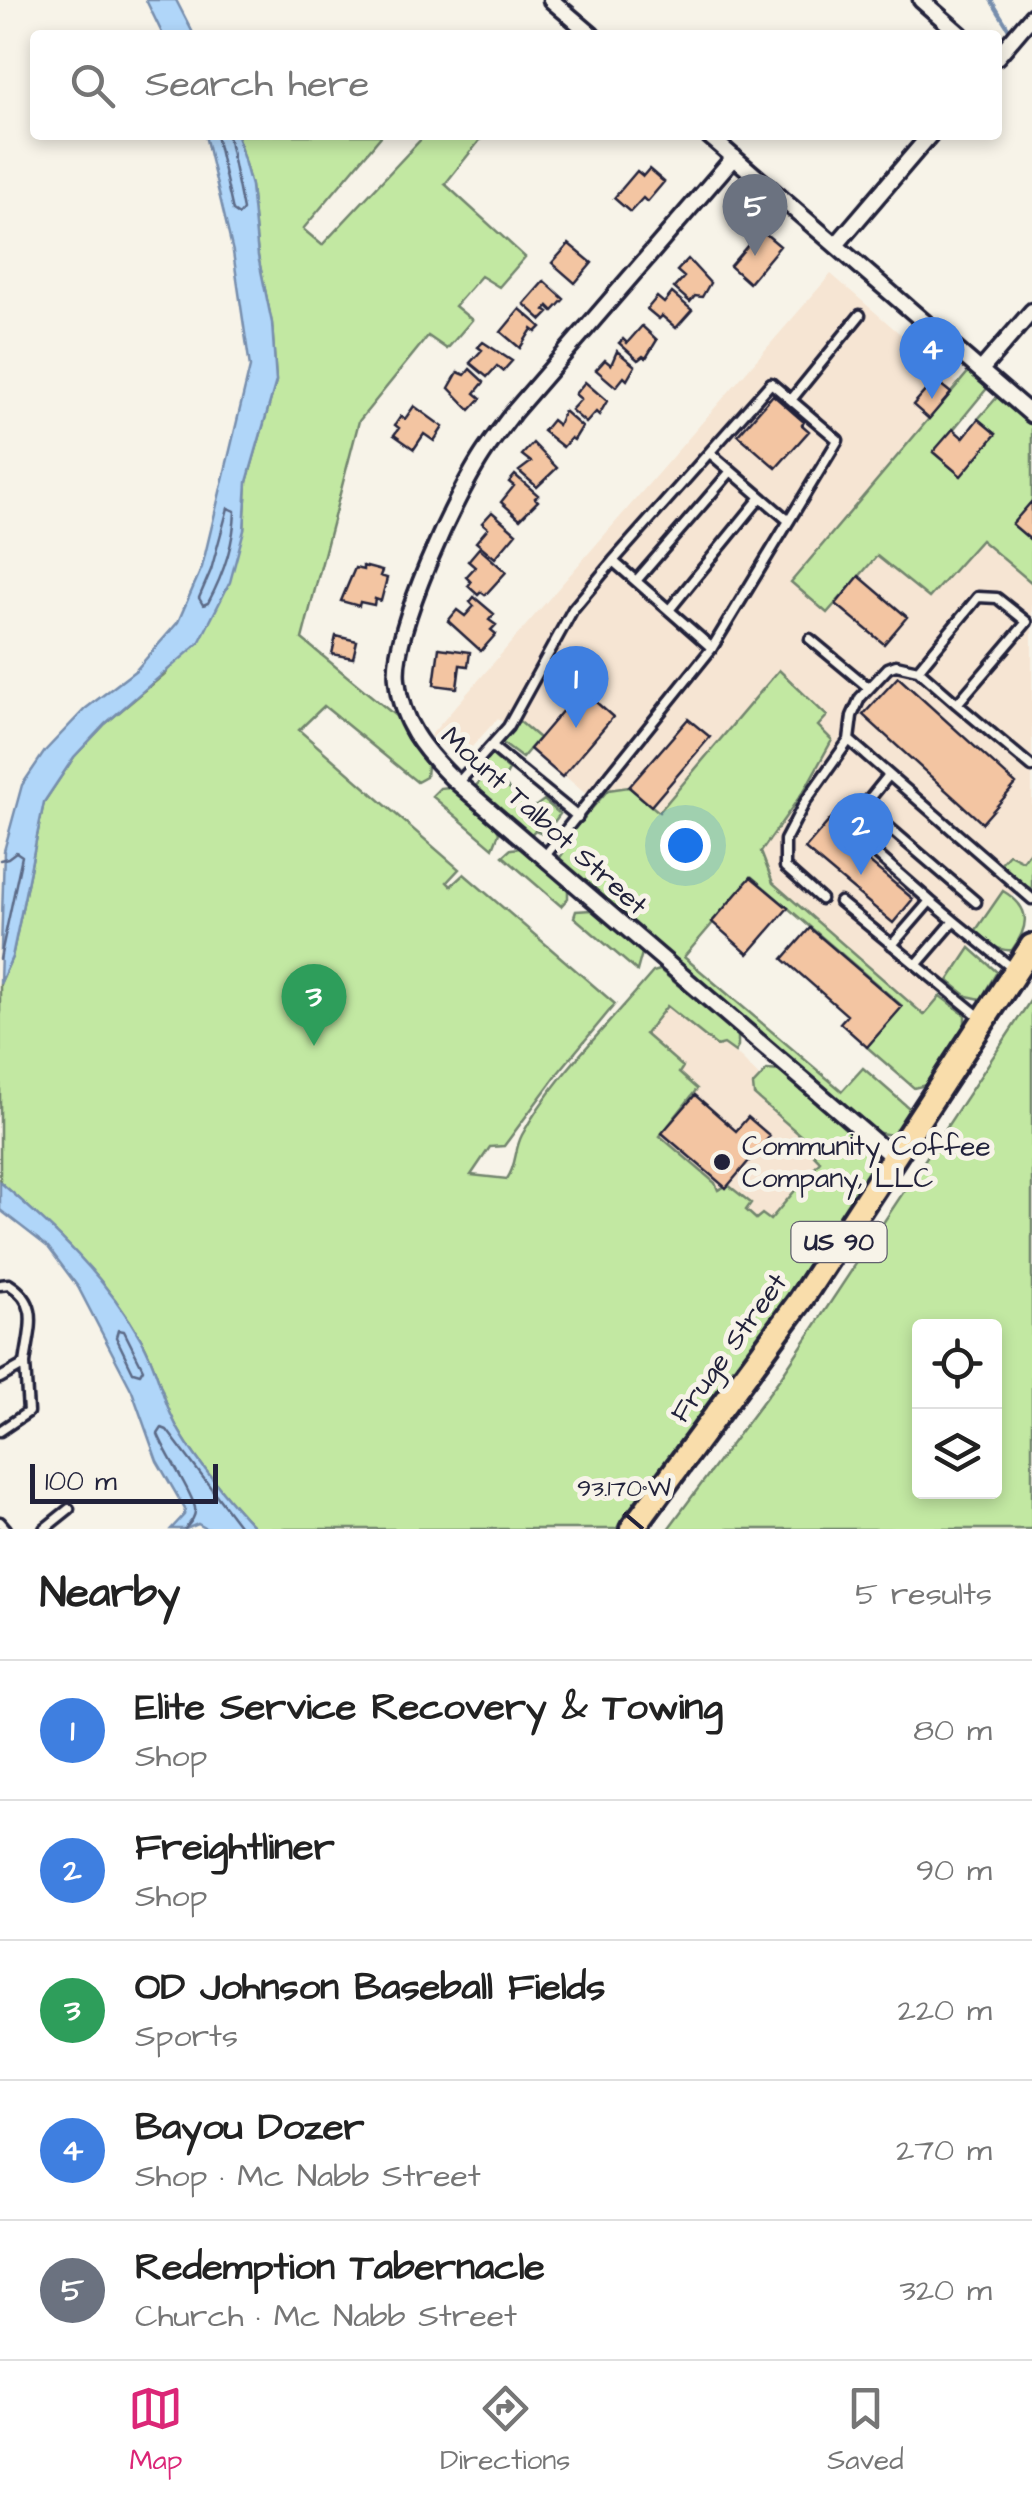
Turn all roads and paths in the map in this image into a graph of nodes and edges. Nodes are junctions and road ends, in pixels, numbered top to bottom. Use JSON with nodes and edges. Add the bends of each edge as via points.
{"nodes":[{"id":1,"x":551,"y":0,"type":"edge"},
{"id":2,"x":920,"y":0,"type":"edge"},
{"id":3,"x":1032,"y":16,"type":"edge"},
{"id":4,"x":586,"y":30,"type":"edge"},
{"id":5,"x":956,"y":30,"type":"edge"},
{"id":6,"x":1002,"y":50,"type":"edge"},
{"id":7,"x":714,"y":140,"type":"edge"},
{"id":8,"x":926,"y":140,"type":"edge"},
{"id":9,"x":734,"y":157,"type":"junction"},
{"id":10,"x":836,"y":244,"type":"junction"},
{"id":11,"x":1032,"y":311,"type":"edge"},
{"id":12,"x":860,"y":315,"type":"dead end"},
{"id":13,"x":981,"y":370,"type":"junction"},
{"id":14,"x":791,"y":400,"type":"junction"},
{"id":15,"x":1032,"y":415,"type":"edge"},
{"id":16,"x":710,"y":452,"type":"junction"},
{"id":17,"x":731,"y":471,"type":"junction"},
{"id":18,"x":760,"y":497,"type":"junction"},
{"id":19,"x":789,"y":521,"type":"junction"},
{"id":20,"x":614,"y":561,"type":"junction"},
{"id":21,"x":636,"y":581,"type":"junction"},
{"id":22,"x":669,"y":610,"type":"junction"},
{"id":23,"x":810,"y":638,"type":"dead end"},
{"id":24,"x":712,"y":648,"type":"junction"},
{"id":25,"x":918,"y":670,"type":"junction"},
{"id":26,"x":870,"y":688,"type":"junction"},
{"id":27,"x":957,"y":704,"type":"junction"},
{"id":28,"x":849,"y":740,"type":"junction"},
{"id":29,"x":491,"y":746,"type":"junction"},
{"id":30,"x":1032,"y":767,"type":"edge"},
{"id":31,"x":889,"y":775,"type":"junction"},
{"id":32,"x":458,"y":783,"type":"junction"},
{"id":33,"x":578,"y":817,"type":"junction"},
{"id":34,"x":872,"y":850,"type":"dead end"},
{"id":35,"x":544,"y":857,"type":"junction"},
{"id":36,"x":820,"y":899,"type":"dead end"},
{"id":37,"x":1032,"y":900,"type":"edge"},
{"id":38,"x":930,"y":901,"type":"junction"},
{"id":39,"x":840,"y":902,"type":"dead end"},
{"id":40,"x":976,"y":902,"type":"dead end"},
{"id":41,"x":954,"y":922,"type":"junction"},
{"id":42,"x":892,"y":944,"type":"junction"},
{"id":43,"x":1032,"y":946,"type":"edge"},
{"id":44,"x":917,"y":964,"type":"junction"},
{"id":45,"x":1016,"y":971,"type":"junction"},
{"id":46,"x":984,"y":1020,"type":"junction"},
{"id":47,"x":894,"y":1158,"type":"junction"},
{"id":48,"x":0,"y":1285,"type":"edge"},
{"id":49,"x":25,"y":1364,"type":"junction"},
{"id":50,"x":0,"y":1378,"type":"edge"},
{"id":51,"x":0,"y":1430,"type":"edge"},
{"id":52,"x":69,"y":1509,"type":"dead end"},
{"id":53,"x":0,"y":1522,"type":"edge"},
{"id":54,"x":6,"y":1529,"type":"edge"},
{"id":55,"x":44,"y":1529,"type":"edge"},
{"id":56,"x":632,"y":1529,"type":"edge"}],
"edges":[{"from":1,"to":4,"type":"street"},
{"from":2,"to":5,"type":"street"},
{"from":3,"to":6,"type":"street"},
{"from":7,"to":9,"type":"street"},
{"from":8,"to":10,"type":"street"},
{"from":9,"to":10,"type":"street"},
{"from":9,"to":32,"type":"street","name":"Mount Talbot Street","via":[[513,413],[460,496],[401,640],[396,677],[404,716],[422,749]]},
{"from":10,"to":13,"type":"street"},
{"from":11,"to":13,"type":"street"},
{"from":12,"to":14,"type":"lane"},
{"from":13,"to":15,"type":"street"},
{"from":14,"to":16,"type":"lane","via":[[771,383]]},
{"from":14,"to":19,"type":"lane","via":[[838,440]]},
{"from":16,"to":17,"type":"lane"},
{"from":16,"to":20,"type":"lane"},
{"from":17,"to":18,"type":"lane"},
{"from":17,"to":21,"type":"lane"},
{"from":18,"to":19,"type":"lane"},
{"from":18,"to":22,"type":"lane"},
{"from":19,"to":24,"type":"lane"},
{"from":20,"to":21,"type":"lane"},
{"from":20,"to":29,"type":"lane","via":[[574,610]]},
{"from":21,"to":22,"type":"lane"},
{"from":22,"to":24,"type":"lane"},
{"from":23,"to":26,"type":"lane"},
{"from":24,"to":33,"type":"lane"},
{"from":25,"to":26,"type":"lane","via":[[896,664]]},
{"from":25,"to":27,"type":"lane"},
{"from":25,"to":27,"type":"lane","via":[[978,597],[997,598],[1027,622]]},
{"from":26,"to":28,"type":"lane","via":[[852,716]]},
{"from":27,"to":30,"type":"lane"},
{"from":28,"to":31,"type":"lane"},
{"from":28,"to":36,"type":"lane","via":[[785,840],[786,866]]},
{"from":29,"to":32,"type":"lane"},
{"from":29,"to":33,"type":"lane"},
{"from":31,"to":37,"type":"lane"},
{"from":31,"to":40,"type":"lane","via":[[864,806]]},
{"from":32,"to":35,"type":"street","name":"Mount Talbot Street"},
{"from":33,"to":35,"type":"lane"},
{"from":34,"to":38,"type":"lane"},
{"from":35,"to":47,"type":"street","name":"Mount Talbot Street"},
{"from":38,"to":41,"type":"lane"},
{"from":38,"to":42,"type":"lane"},
{"from":39,"to":42,"type":"lane"},
{"from":41,"to":44,"type":"lane"},
{"from":41,"to":45,"type":"lane"},
{"from":42,"to":44,"type":"lane"},
{"from":43,"to":45,"type":"main road","name":"Fruge Street","number":"US 90"},
{"from":44,"to":46,"type":"lane"},
{"from":45,"to":46,"type":"main road","name":"Fruge Street","number":"US 90"},
{"from":46,"to":47,"type":"main road","name":"Fruge Street","number":"US 90"},
{"from":47,"to":56,"type":"main road","name":"Fruge Street","number":"US 90","via":[[760,1359]]},
{"from":48,"to":49,"type":"lane","via":[[25,1294],[32,1308]]},
{"from":49,"to":50,"type":"lane"},
{"from":49,"to":51,"type":"lane","via":[[28,1412]]},
{"from":52,"to":55,"type":"lane"},
{"from":53,"to":54,"type":"lane"}]}
